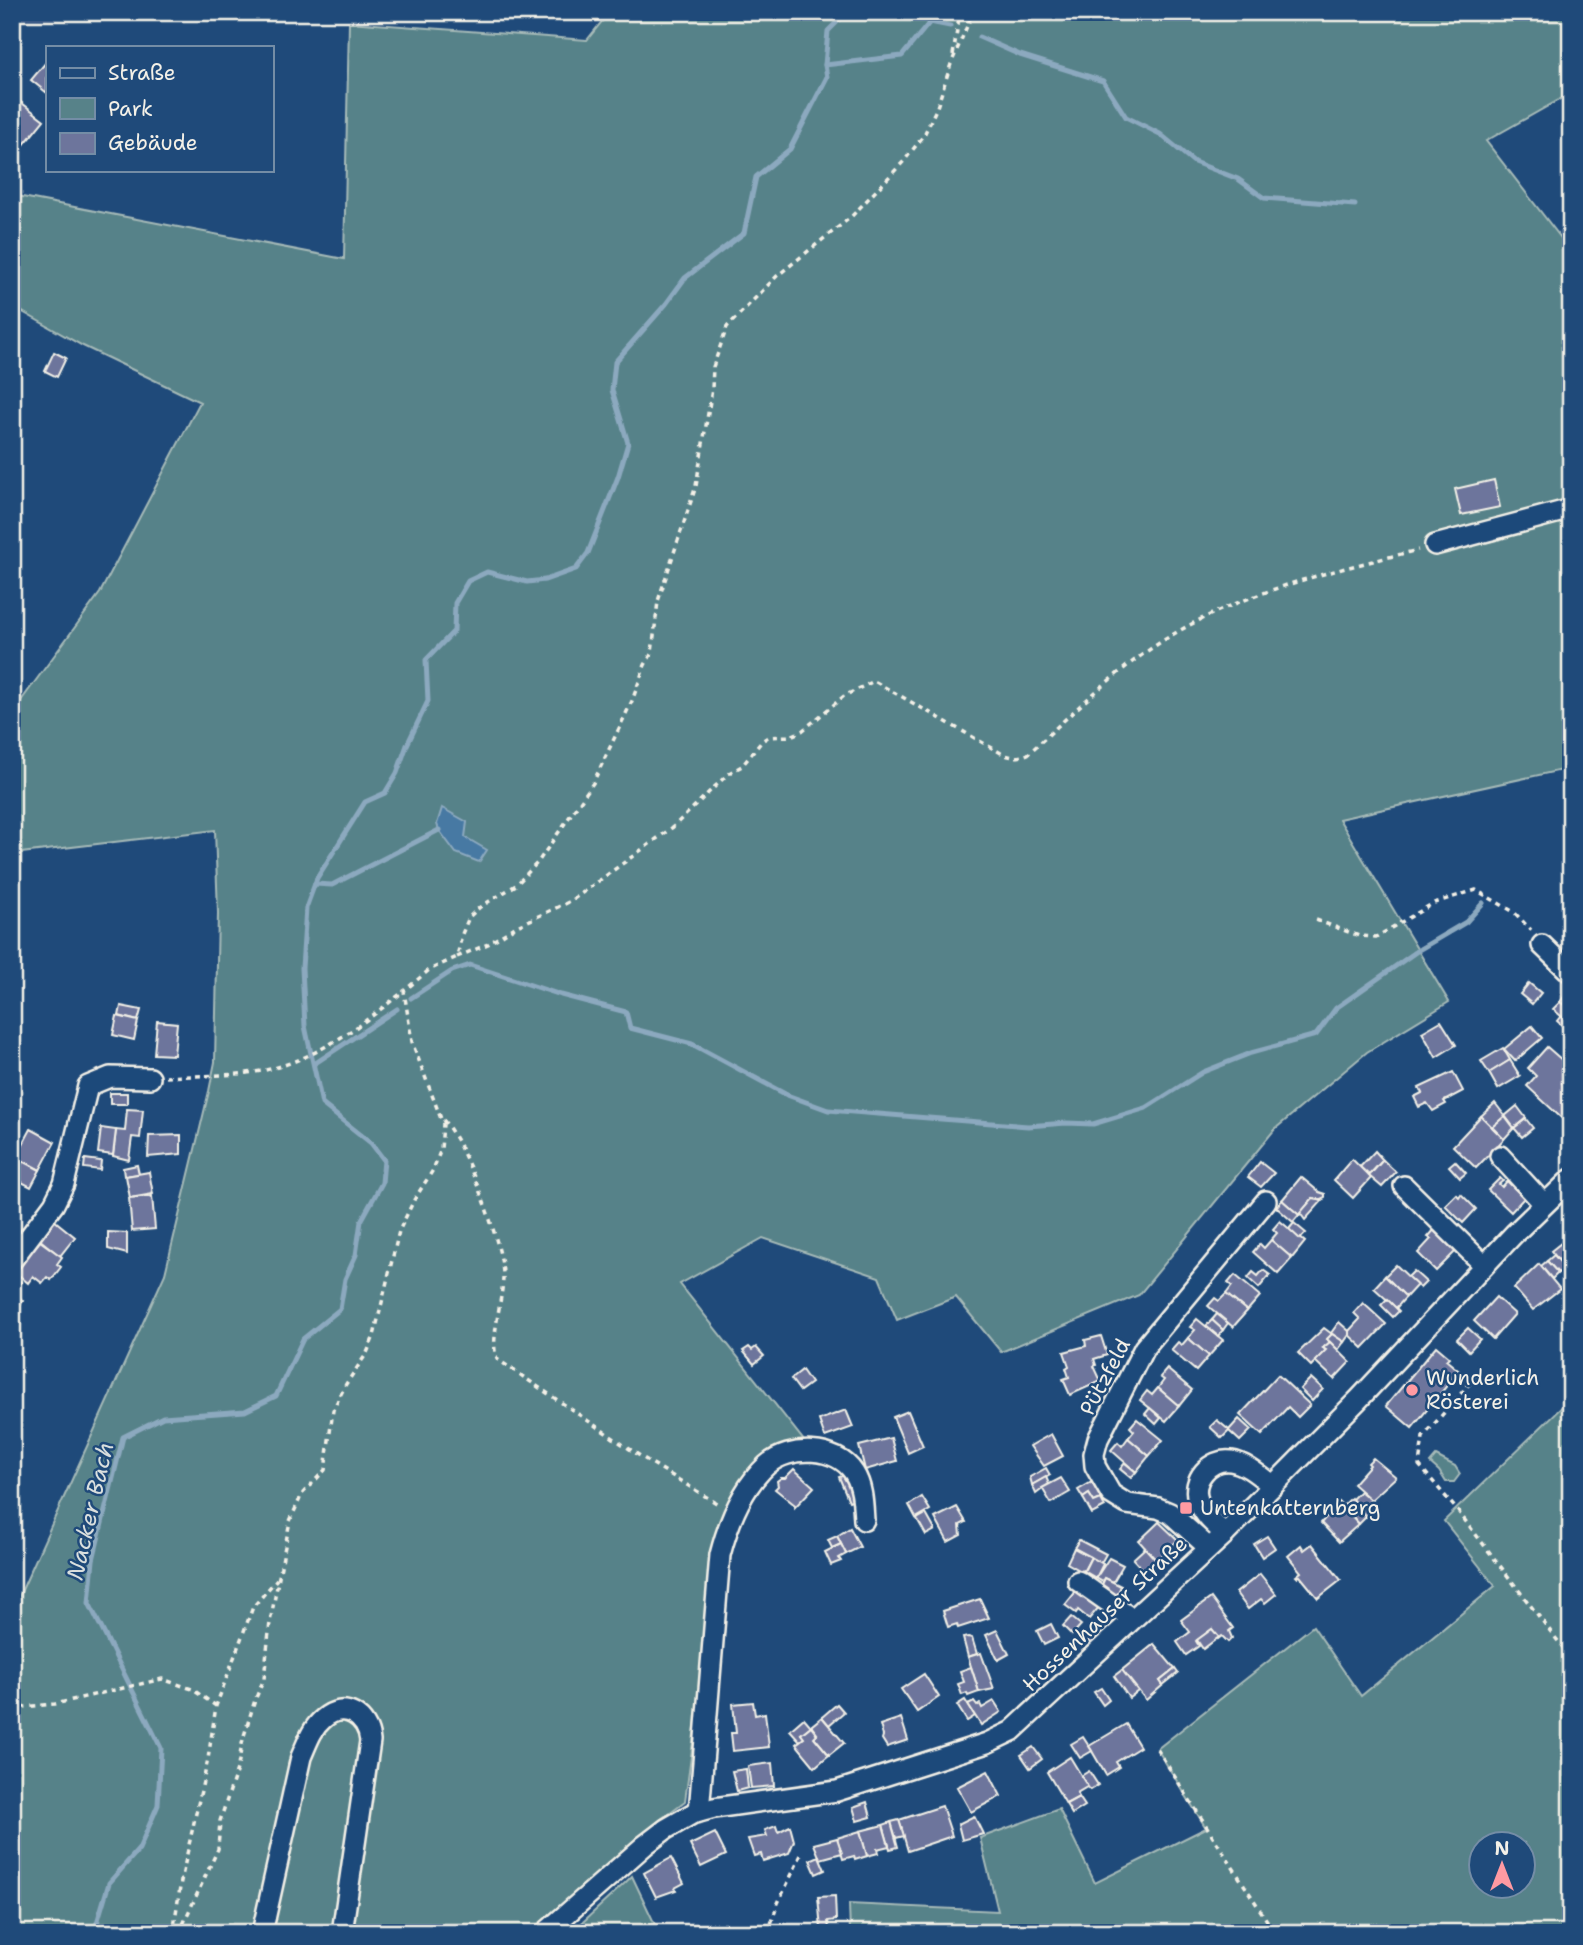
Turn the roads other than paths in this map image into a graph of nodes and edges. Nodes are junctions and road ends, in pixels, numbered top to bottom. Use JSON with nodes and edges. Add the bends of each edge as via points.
{"nodes":[{"id":1,"x":1571,"y":509,"type":"edge"},
{"id":2,"x":1435,"y":545,"type":"road end"},
{"id":3,"x":1542,"y":945,"type":"road end"},
{"id":4,"x":1571,"y":973,"type":"edge"},
{"id":5,"x":150,"y":1078,"type":"road end"},
{"id":6,"x":1500,"y":1156,"type":"dead end"},
{"id":7,"x":1571,"y":1179,"type":"edge"},
{"id":8,"x":1404,"y":1186,"type":"dead end"},
{"id":9,"x":1266,"y":1201,"type":"dead end"},
{"id":10,"x":1544,"y":1204,"type":"junction"},
{"id":11,"x":12,"y":1260,"type":"edge"},
{"id":12,"x":1483,"y":1265,"type":"junction"},
{"id":13,"x":1273,"y":1486,"type":"junction"},
{"id":14,"x":864,"y":1520,"type":"dead end"},
{"id":15,"x":1225,"y":1534,"type":"junction"},
{"id":16,"x":1209,"y":1548,"type":"junction"},
{"id":17,"x":1078,"y":1581,"type":"dead end"},
{"id":18,"x":1131,"y":1618,"type":"junction"},
{"id":19,"x":699,"y":1812,"type":"junction"},
{"id":20,"x":262,"y":1933,"type":"edge"},
{"id":21,"x":342,"y":1933,"type":"edge"},
{"id":22,"x":545,"y":1933,"type":"edge"}],
"edges":[{"from":1,"to":2,"type":"street"},
{"from":3,"to":4,"type":"street"},
{"from":5,"to":11,"type":"street","via":[[110,1077],[88,1086],[64,1184]]},
{"from":6,"to":10,"type":"street"},
{"from":7,"to":10,"type":"street","name":"Hossenhauser Straße"},
{"from":8,"to":12,"type":"street"},
{"from":9,"to":16,"type":"street","name":"Pützfeld","via":[[1144,1348],[1094,1454],[1111,1494],[1127,1504],[1170,1513]]},
{"from":10,"to":12,"type":"street","name":"Hossenhauser Straße"},
{"from":12,"to":13,"type":"street","name":"Hossenhauser Straße"},
{"from":13,"to":15,"type":"street","name":"Hossenhauser Straße"},
{"from":13,"to":15,"type":"street","via":[[1232,1461],[1214,1463],[1207,1469],[1198,1481],[1198,1502]]},
{"from":14,"to":19,"type":"street","via":[[863,1498],[849,1467],[831,1455],[796,1452],[768,1464],[727,1526],[720,1555]]},
{"from":15,"to":16,"type":"street","name":"Hossenhauser Straße"},
{"from":16,"to":18,"type":"street","name":"Hossenhauser Straße"},
{"from":17,"to":18,"type":"street"},
{"from":18,"to":19,"type":"street","name":"Hossenhauser Straße","via":[[1000,1738],[837,1791]]},
{"from":19,"to":22,"type":"street","name":"Hossenhauser Straße","via":[[645,1845]]},
{"from":20,"to":21,"type":"street","via":[[301,1758],[318,1724],[341,1712],[363,1720],[370,1741]]}]}
